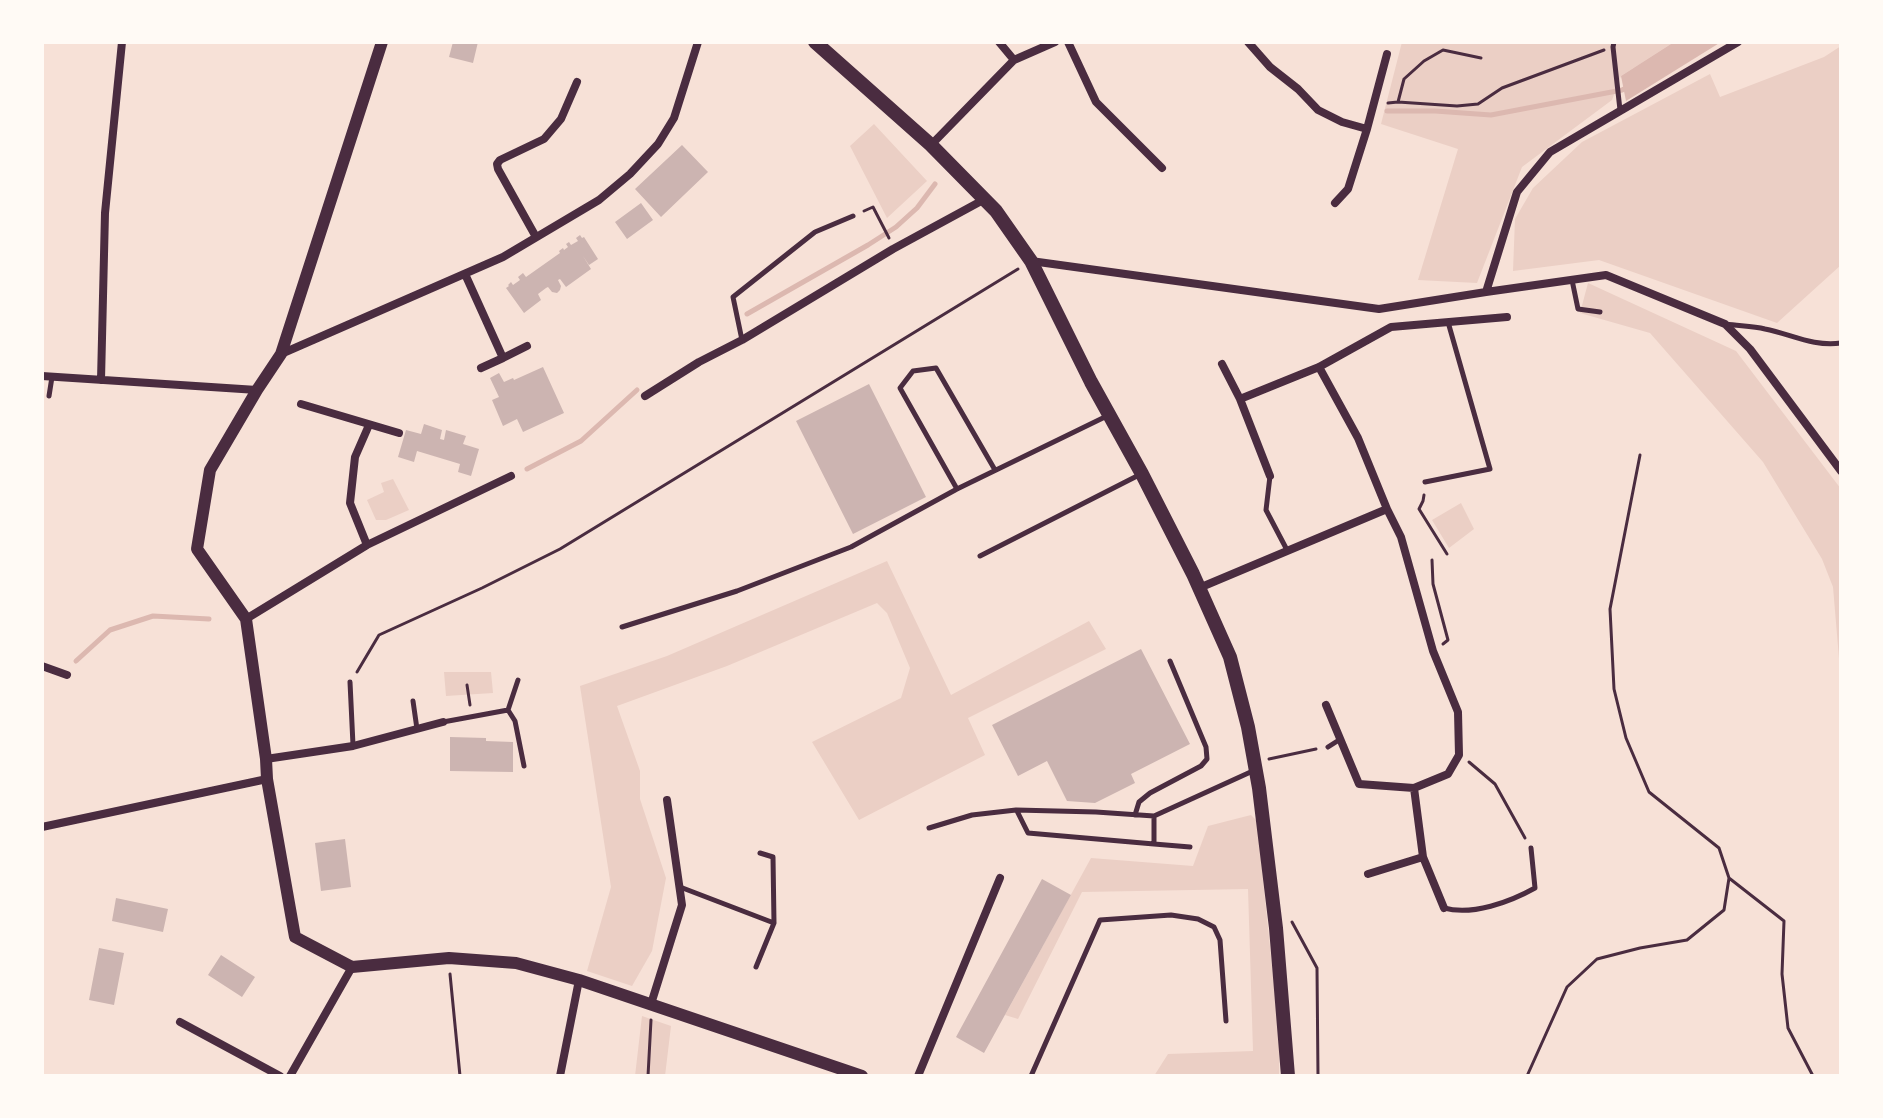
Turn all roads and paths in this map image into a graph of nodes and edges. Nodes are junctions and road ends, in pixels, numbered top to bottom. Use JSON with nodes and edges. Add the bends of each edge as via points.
{"nodes":[{"id":1,"x":122,"y":42,"type":"edge"},
{"id":2,"x":382,"y":42,"type":"edge"},
{"id":3,"x":698,"y":42,"type":"edge"},
{"id":4,"x":815,"y":42,"type":"edge"},
{"id":5,"x":999,"y":42,"type":"edge"},
{"id":6,"x":1055,"y":42,"type":"edge"},
{"id":7,"x":1068,"y":42,"type":"edge"},
{"id":8,"x":1248,"y":42,"type":"edge"},
{"id":9,"x":1738,"y":42,"type":"edge"},
{"id":10,"x":1614,"y":44,"type":"edge"},
{"id":11,"x":1387,"y":54,"type":"dead end"},
{"id":12,"x":1481,"y":58,"type":"dead end"},
{"id":13,"x":1014,"y":60,"type":"junction"},
{"id":14,"x":577,"y":82,"type":"dead end"},
{"id":15,"x":1398,"y":102,"type":"junction"},
{"id":16,"x":1372,"y":107,"type":"junction"},
{"id":17,"x":1620,"y":110,"type":"junction"},
{"id":18,"x":1367,"y":129,"type":"junction"},
{"id":19,"x":931,"y":145,"type":"junction"},
{"id":20,"x":1162,"y":168,"type":"dead end"},
{"id":21,"x":985,"y":199,"type":"junction"},
{"id":22,"x":1335,"y":203,"type":"dead end"},
{"id":23,"x":853,"y":216,"type":"joint"},
{"id":24,"x":536,"y":237,"type":"junction"},
{"id":25,"x":888,"y":237,"type":"dead end"},
{"id":26,"x":1031,"y":261,"type":"junction"},
{"id":27,"x":465,"y":274,"type":"junction"},
{"id":28,"x":1572,"y":279,"type":"junction"},
{"id":29,"x":1486,"y":292,"type":"junction"},
{"id":30,"x":1600,"y":312,"type":"dead end"},
{"id":31,"x":1507,"y":317,"type":"dead end"},
{"id":32,"x":1447,"y":321,"type":"junction"},
{"id":33,"x":1725,"y":324,"type":"junction"},
{"id":34,"x":742,"y":340,"type":"junction"},
{"id":35,"x":1841,"y":343,"type":"edge"},
{"id":36,"x":527,"y":346,"type":"dead end"},
{"id":37,"x":281,"y":354,"type":"junction"},
{"id":38,"x":503,"y":358,"type":"junction"},
{"id":39,"x":1222,"y":364,"type":"dead end"},
{"id":40,"x":1319,"y":367,"type":"junction"},
{"id":41,"x":481,"y":368,"type":"dead end"},
{"id":42,"x":42,"y":376,"type":"edge"},
{"id":43,"x":52,"y":377,"type":"junction"},
{"id":44,"x":101,"y":380,"type":"junction"},
{"id":45,"x":257,"y":390,"type":"junction"},
{"id":46,"x":49,"y":396,"type":"dead end"},
{"id":47,"x":645,"y":396,"type":"dead end"},
{"id":48,"x":1240,"y":399,"type":"junction"},
{"id":49,"x":301,"y":404,"type":"dead end"},
{"id":50,"x":1110,"y":415,"type":"junction"},
{"id":51,"x":369,"y":425,"type":"junction"},
{"id":52,"x":399,"y":433,"type":"dead end"},
{"id":53,"x":1640,"y":455,"type":"dead end"},
{"id":54,"x":995,"y":470,"type":"junction"},
{"id":55,"x":1841,"y":471,"type":"edge"},
{"id":56,"x":1142,"y":474,"type":"junction"},
{"id":57,"x":511,"y":476,"type":"dead end"},
{"id":58,"x":1270,"y":476,"type":"joint"},
{"id":59,"x":1425,"y":482,"type":"joint"},
{"id":60,"x":957,"y":489,"type":"junction"},
{"id":61,"x":1387,"y":509,"type":"junction"},
{"id":62,"x":367,"y":545,"type":"junction"},
{"id":63,"x":1287,"y":551,"type":"junction"},
{"id":64,"x":1447,"y":554,"type":"dead end"},
{"id":65,"x":980,"y":556,"type":"dead end"},
{"id":66,"x":1432,"y":560,"type":"dead end"},
{"id":67,"x":1199,"y":588,"type":"junction"},
{"id":68,"x":246,"y":619,"type":"junction"},
{"id":69,"x":622,"y":627,"type":"dead end"},
{"id":70,"x":1448,"y":640,"type":"dead end"},
{"id":71,"x":1170,"y":661,"type":"dead end"},
{"id":72,"x":42,"y":666,"type":"edge"},
{"id":73,"x":67,"y":675,"type":"dead end"},
{"id":74,"x":518,"y":680,"type":"dead end"},
{"id":75,"x":350,"y":682,"type":"joint"},
{"id":76,"x":467,"y":685,"type":"dead end"},
{"id":77,"x":413,"y":701,"type":"dead end"},
{"id":78,"x":1326,"y":705,"type":"dead end"},
{"id":79,"x":508,"y":710,"type":"junction"},
{"id":80,"x":472,"y":716,"type":"junction"},
{"id":81,"x":443,"y":722,"type":"joint"},
{"id":82,"x":417,"y":730,"type":"junction"},
{"id":83,"x":1339,"y":740,"type":"junction"},
{"id":84,"x":353,"y":746,"type":"junction"},
{"id":85,"x":1328,"y":747,"type":"joint"},
{"id":86,"x":1459,"y":755,"type":"junction"},
{"id":87,"x":266,"y":759,"type":"junction"},
{"id":88,"x":524,"y":766,"type":"dead end"},
{"id":89,"x":1256,"y":769,"type":"junction"},
{"id":90,"x":267,"y":779,"type":"junction"},
{"id":91,"x":1414,"y":788,"type":"junction"},
{"id":92,"x":667,"y":800,"type":"dead end"},
{"id":93,"x":1016,"y":810,"type":"junction"},
{"id":94,"x":1135,"y":815,"type":"junction"},
{"id":95,"x":1154,"y":816,"type":"junction"},
{"id":96,"x":42,"y":827,"type":"edge"},
{"id":97,"x":929,"y":828,"type":"dead end"},
{"id":98,"x":1154,"y":844,"type":"junction"},
{"id":99,"x":1190,"y":847,"type":"dead end"},
{"id":100,"x":1531,"y":848,"type":"joint"},
{"id":101,"x":760,"y":853,"type":"dead end"},
{"id":102,"x":1423,"y":857,"type":"junction"},
{"id":103,"x":1368,"y":874,"type":"dead end"},
{"id":104,"x":1000,"y":878,"type":"dead end"},
{"id":105,"x":1729,"y":878,"type":"junction"},
{"id":106,"x":679,"y":887,"type":"junction"},
{"id":107,"x":1272,"y":890,"type":"junction"},
{"id":108,"x":1444,"y":908,"type":"joint"},
{"id":109,"x":774,"y":923,"type":"junction"},
{"id":110,"x":449,"y":958,"type":"junction"},
{"id":111,"x":352,"y":967,"type":"junction"},
{"id":112,"x":756,"y":967,"type":"dead end"},
{"id":113,"x":579,"y":980,"type":"junction"},
{"id":114,"x":651,"y":1004,"type":"junction"},
{"id":115,"x":1226,"y":1021,"type":"dead end"},
{"id":116,"x":180,"y":1022,"type":"dead end"},
{"id":117,"x":857,"y":1075,"type":"edge"},
{"id":118,"x":280,"y":1076,"type":"edge"},
{"id":119,"x":290,"y":1076,"type":"edge"},
{"id":120,"x":460,"y":1076,"type":"edge"},
{"id":121,"x":560,"y":1076,"type":"edge"},
{"id":122,"x":648,"y":1076,"type":"edge"},
{"id":123,"x":918,"y":1076,"type":"edge"},
{"id":124,"x":1031,"y":1076,"type":"edge"},
{"id":125,"x":1288,"y":1076,"type":"edge"},
{"id":126,"x":1318,"y":1076,"type":"edge"},
{"id":127,"x":1527,"y":1076,"type":"edge"},
{"id":128,"x":1813,"y":1076,"type":"edge"}],
"edges":[{"from":1,"to":44,"type":"street","via":[[105,213]]},
{"from":2,"to":37,"type":"street"},
{"from":3,"to":24,"type":"street","via":[[674,118],[658,144],[599,200]]},
{"from":4,"to":19,"type":"main road"},
{"from":5,"to":13,"type":"street"},
{"from":6,"to":13,"type":"street"},
{"from":7,"to":20,"type":"street","via":[[1096,102]]},
{"from":8,"to":18,"type":"street","via":[[1318,110]]},
{"from":9,"to":17,"type":"street"},
{"from":10,"to":15,"type":"path","via":[[1502,88],[1478,104]]},
{"from":10,"to":17,"type":"lane"},
{"from":11,"to":16,"type":"street"},
{"from":12,"to":15,"type":"path","via":[[1443,50],[1404,79]]},
{"from":13,"to":19,"type":"street"},
{"from":14,"to":24,"type":"street","via":[[561,119],[544,139],[497,164]]},
{"from":15,"to":16,"type":"path"},
{"from":16,"to":18,"type":"street"},
{"from":17,"to":29,"type":"street","via":[[1550,152],[1517,192]]},
{"from":18,"to":22,"type":"street","via":[[1348,189]]},
{"from":19,"to":21,"type":"main road"},
{"from":21,"to":26,"type":"main road"},
{"from":21,"to":34,"type":"street"},
{"from":23,"to":25,"type":"path","via":[[873,207]]},
{"from":23,"to":34,"type":"lane","via":[[815,232],[733,297]]},
{"from":24,"to":27,"type":"street"},
{"from":26,"to":29,"type":"street","via":[[1379,309]]},
{"from":26,"to":50,"type":"main road"},
{"from":26,"to":75,"type":"path","via":[[560,549],[379,635]]},
{"from":27,"to":37,"type":"street"},
{"from":27,"to":38,"type":"street"},
{"from":28,"to":29,"type":"street"},
{"from":28,"to":30,"type":"lane","via":[[1578,309]]},
{"from":28,"to":33,"type":"street","via":[[1606,275]]},
{"from":31,"to":32,"type":"street"},
{"from":32,"to":40,"type":"street","via":[[1391,327]]},
{"from":32,"to":59,"type":"lane","via":[[1490,469]]},
{"from":33,"to":35,"type":"lane","via":[[1804,341]]},
{"from":33,"to":55,"type":"street","via":[[1750,349]]},
{"from":34,"to":47,"type":"street"},
{"from":36,"to":38,"type":"street"},
{"from":37,"to":45,"type":"street"},
{"from":38,"to":41,"type":"street"},
{"from":39,"to":48,"type":"street"},
{"from":40,"to":48,"type":"street"},
{"from":40,"to":61,"type":"street","via":[[1358,438]]},
{"from":42,"to":43,"type":"street"},
{"from":43,"to":44,"type":"street"},
{"from":43,"to":46,"type":"lane"},
{"from":44,"to":45,"type":"street"},
{"from":45,"to":68,"type":"street","via":[[210,470],[197,549]]},
{"from":48,"to":58,"type":"street"},
{"from":49,"to":51,"type":"street"},
{"from":50,"to":54,"type":"lane"},
{"from":50,"to":56,"type":"main road"},
{"from":51,"to":52,"type":"street"},
{"from":51,"to":62,"type":"street","via":[[355,457],[350,503]]},
{"from":53,"to":105,"type":"path","via":[[1610,609],[1614,689],[1626,738],[1649,792],[1719,848]]},
{"from":54,"to":60,"type":"lane"},
{"from":54,"to":60,"type":"lane","via":[[936,368],[913,371],[900,388]]},
{"from":56,"to":65,"type":"lane"},
{"from":56,"to":67,"type":"main road"},
{"from":57,"to":62,"type":"street"},
{"from":58,"to":63,"type":"lane","via":[[1266,510]]},
{"from":59,"to":64,"type":"path","via":[[1419,509]]},
{"from":60,"to":69,"type":"lane","via":[[851,547]]},
{"from":61,"to":63,"type":"street"},
{"from":61,"to":86,"type":"street","via":[[1458,712]]},
{"from":62,"to":68,"type":"street"},
{"from":63,"to":67,"type":"street"},
{"from":66,"to":70,"type":"path"},
{"from":67,"to":89,"type":"main road","via":[[1230,657]]},
{"from":68,"to":87,"type":"street"},
{"from":71,"to":94,"type":"lane","via":[[1207,759],[1150,793],[1139,802]]},
{"from":72,"to":73,"type":"street"},
{"from":74,"to":79,"type":"lane"},
{"from":75,"to":84,"type":"lane"},
{"from":76,"to":80,"type":"path"},
{"from":77,"to":82,"type":"lane"},
{"from":78,"to":83,"type":"street"},
{"from":79,"to":80,"type":"lane"},
{"from":79,"to":88,"type":"lane"},
{"from":80,"to":81,"type":"lane"},
{"from":81,"to":82,"type":"street"},
{"from":82,"to":84,"type":"street"},
{"from":83,"to":85,"type":"lane"},
{"from":83,"to":91,"type":"street","via":[[1359,784]]},
{"from":84,"to":87,"type":"street"},
{"from":85,"to":89,"type":"path","via":[[1270,757]]},
{"from":86,"to":91,"type":"street","via":[[1448,774]]},
{"from":86,"to":100,"type":"path","via":[[1495,784]]},
{"from":87,"to":90,"type":"street"},
{"from":89,"to":95,"type":"lane"},
{"from":89,"to":107,"type":"main road"},
{"from":90,"to":96,"type":"street"},
{"from":90,"to":111,"type":"street","via":[[295,937]]},
{"from":91,"to":102,"type":"street"},
{"from":92,"to":106,"type":"street"},
{"from":93,"to":94,"type":"lane"},
{"from":93,"to":97,"type":"lane","via":[[972,815]]},
{"from":93,"to":98,"type":"lane","via":[[1028,833]]},
{"from":94,"to":95,"type":"lane"},
{"from":95,"to":98,"type":"lane"},
{"from":98,"to":99,"type":"lane"},
{"from":100,"to":108,"type":"lane","via":[[1535,888],[1515,900],[1459,913]]},
{"from":101,"to":109,"type":"lane","via":[[773,857]]},
{"from":102,"to":103,"type":"street"},
{"from":102,"to":108,"type":"street"},
{"from":104,"to":123,"type":"street"},
{"from":105,"to":127,"type":"path","via":[[1724,910],[1687,940],[1597,959],[1567,987]]},
{"from":105,"to":128,"type":"path","via":[[1784,921],[1788,1028]]},
{"from":106,"to":109,"type":"lane"},
{"from":106,"to":114,"type":"street","via":[[682,905]]},
{"from":107,"to":125,"type":"main road"},
{"from":107,"to":126,"type":"path","via":[[1317,968]]},
{"from":109,"to":112,"type":"lane"},
{"from":110,"to":111,"type":"street"},
{"from":110,"to":113,"type":"street","via":[[516,963]]},
{"from":110,"to":120,"type":"path"},
{"from":111,"to":119,"type":"street"},
{"from":113,"to":114,"type":"street"},
{"from":113,"to":121,"type":"street"},
{"from":114,"to":117,"type":"street"},
{"from":114,"to":122,"type":"path"},
{"from":115,"to":124,"type":"lane","via":[[1220,940],[1214,927],[1171,915],[1100,920]]},
{"from":116,"to":118,"type":"street"}]}
